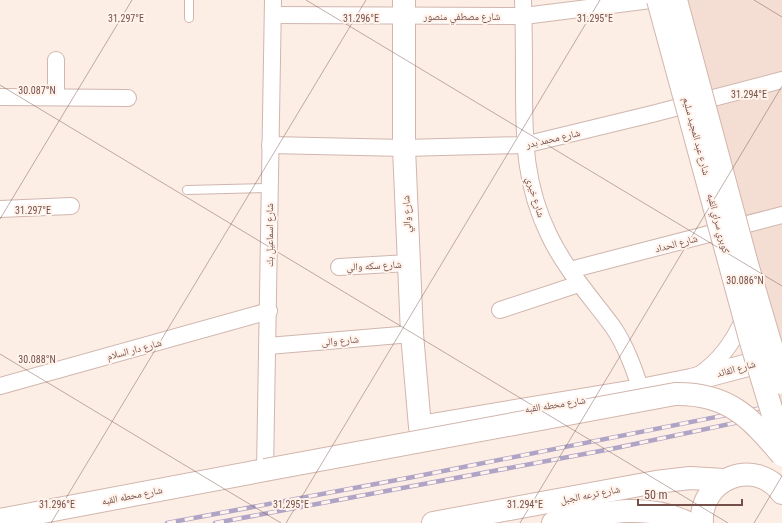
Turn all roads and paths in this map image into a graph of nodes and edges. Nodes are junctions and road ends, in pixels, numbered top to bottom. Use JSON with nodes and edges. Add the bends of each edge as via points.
{"nodes":[{"id":1,"x":189,"y":0,"type":"edge"},
{"id":2,"x":524,"y":0,"type":"edge"},
{"id":3,"x":650,"y":0,"type":"edge"},
{"id":4,"x":658,"y":0,"type":"edge"},
{"id":5,"x":662,"y":0,"type":"edge"},
{"id":6,"x":676,"y":0,"type":"edge"},
{"id":7,"x":273,"y":8,"type":"edge"},
{"id":8,"x":404,"y":8,"type":"edge"},
{"id":9,"x":524,"y":16,"type":"junction"},
{"id":10,"x":189,"y":18,"type":"dead end"},
{"id":11,"x":56,"y":60,"type":"dead end"},
{"id":12,"x":782,"y":80,"type":"edge"},
{"id":13,"x":0,"y":97,"type":"edge"},
{"id":14,"x":56,"y":97,"type":"junction"},
{"id":15,"x":128,"y":98,"type":"dead end"},
{"id":16,"x":688,"y":104,"type":"junction"},
{"id":17,"x":270,"y":145,"type":"junction"},
{"id":18,"x":524,"y":145,"type":"junction"},
{"id":19,"x":404,"y":148,"type":"junction"},
{"id":20,"x":269,"y":188,"type":"junction"},
{"id":21,"x":187,"y":190,"type":"dead end"},
{"id":22,"x":71,"y":206,"type":"dead end"},
{"id":23,"x":0,"y":209,"type":"edge"},
{"id":24,"x":782,"y":216,"type":"edge"},
{"id":25,"x":723,"y":230,"type":"junction"},
{"id":26,"x":408,"y":263,"type":"junction"},
{"id":27,"x":339,"y":267,"type":"dead end"},
{"id":28,"x":570,"y":270,"type":"junction"},
{"id":29,"x":579,"y":284,"type":"junction"},
{"id":30,"x":500,"y":310,"type":"dead end"},
{"id":31,"x":269,"y":311,"type":"junction"},
{"id":32,"x":744,"y":318,"type":"junction"},
{"id":33,"x":412,"y":334,"type":"junction"},
{"id":34,"x":268,"y":346,"type":"junction"},
{"id":35,"x":778,"y":358,"type":"edge"},
{"id":36,"x":691,"y":380,"type":"junction"},
{"id":37,"x":782,"y":383,"type":"edge"},
{"id":38,"x":0,"y":386,"type":"edge"},
{"id":39,"x":641,"y":390,"type":"junction"},
{"id":40,"x":420,"y":427,"type":"joint"},
{"id":41,"x":782,"y":446,"type":"edge"},
{"id":42,"x":782,"y":456,"type":"edge"},
{"id":43,"x":265,"y":470,"type":"junction"},
{"id":44,"x":734,"y":477,"type":"junction"},
{"id":45,"x":782,"y":493,"type":"edge"},
{"id":46,"x":485,"y":518,"type":"edge"},
{"id":47,"x":0,"y":520,"type":"edge"},
{"id":48,"x":433,"y":523,"type":"edge"},
{"id":49,"x":553,"y":523,"type":"edge"},
{"id":50,"x":688,"y":523,"type":"edge"},
{"id":51,"x":702,"y":523,"type":"edge"}],
"edges":[{"from":1,"to":10,"type":"lane"},
{"from":2,"to":9,"type":"street","name":"شارع خيري"},
{"from":3,"to":9,"type":"street","name":"شارع مصطفي منصور"},
{"from":4,"to":41,"type":"main road","name":"كوبري سراي القبه","bridge":true,"via":[[751,342]]},
{"from":5,"to":16,"type":"street","name":"شارع عبد المجيد سليم"},
{"from":6,"to":37,"type":"main road","name":"كوبري سراي القبه","bridge":true},
{"from":7,"to":8,"type":"street","name":"شارع مصطفي منصور"},
{"from":7,"to":17,"type":"street","name":"شارع اسماعيل بك"},
{"from":8,"to":9,"type":"street","name":"شارع مصطفي منصور"},
{"from":8,"to":19,"type":"main road","name":"شارع والي"},
{"from":9,"to":18,"type":"street","name":"شارع خيري"},
{"from":11,"to":14,"type":"street"},
{"from":12,"to":16,"type":"street","name":"شارع محمد بدر"},
{"from":13,"to":14,"type":"street"},
{"from":14,"to":15,"type":"street"},
{"from":16,"to":18,"type":"street","name":"شارع محمد بدر"},
{"from":16,"to":25,"type":"street","name":"شارع عبد المجيد سليم"},
{"from":17,"to":19,"type":"street","name":"شارع محمد بدر"},
{"from":17,"to":20,"type":"street","name":"شارع اسماعيل بك"},
{"from":18,"to":19,"type":"street","name":"شارع محمد بدر"},
{"from":18,"to":28,"type":"street","name":"شارع خيري","via":[[536,206],[549,236]]},
{"from":19,"to":26,"type":"main road","name":"شارع والي"},
{"from":20,"to":21,"type":"lane"},
{"from":20,"to":31,"type":"street","name":"شارع اسماعيل بك"},
{"from":22,"to":23,"type":"street"},
{"from":24,"to":25,"type":"street","name":"شارع الحداد"},
{"from":25,"to":28,"type":"street","name":"شارع الحداد"},
{"from":25,"to":32,"type":"street","name":"شارع عبد المجيد سليم"},
{"from":26,"to":27,"type":"street","name":"شارع سكه والي"},
{"from":26,"to":33,"type":"main road","name":"شارع والي"},
{"from":28,"to":29,"type":"street","name":"شارع خيري"},
{"from":29,"to":30,"type":"street"},
{"from":29,"to":39,"type":"street","name":"شارع خيري","via":[[614,328],[629,356]]},
{"from":31,"to":34,"type":"street","name":"شارع اسماعيل بك"},
{"from":31,"to":38,"type":"street","name":"شارع دار السلام"},
{"from":32,"to":35,"type":"street","name":"شارع عبد المجيد سليم","via":[[759,345]]},
{"from":32,"to":36,"type":"street","via":[[739,331],[723,354]]},
{"from":33,"to":34,"type":"street","name":"شارع والى"},
{"from":33,"to":40,"type":"main road","name":"شارع والي"},
{"from":34,"to":43,"type":"street","name":"شارع اسماعيل بك"},
{"from":35,"to":36,"type":"main road","name":"شارع القائد"},
{"from":36,"to":39,"type":"main road","name":"شارع محطه القبه"},
{"from":39,"to":40,"type":"main road","name":"شارع محطه القبه"},
{"from":42,"to":43,"type":"main road","name":"شارع محطه القبه","bridge":true,"via":[[750,419],[737,409],[707,396],[675,394]]},
{"from":42,"to":44,"type":"main road"},
{"from":43,"to":47,"type":"main road","name":"شارع محطه القبه"},
{"from":44,"to":45,"type":"main road","name":"شارع ترعه الجبل","via":[[763,477]]},
{"from":44,"to":46,"type":"main road","name":"شارع ترعه الجبل","via":[[662,481]]},
{"from":44,"to":51,"type":"main road","via":[[716,486],[704,502]]},
{"from":46,"to":48,"type":"main road","name":"شارع ترعه الجبل"},
{"from":49,"to":50,"type":"main road","via":[[635,510],[659,513]]}]}
